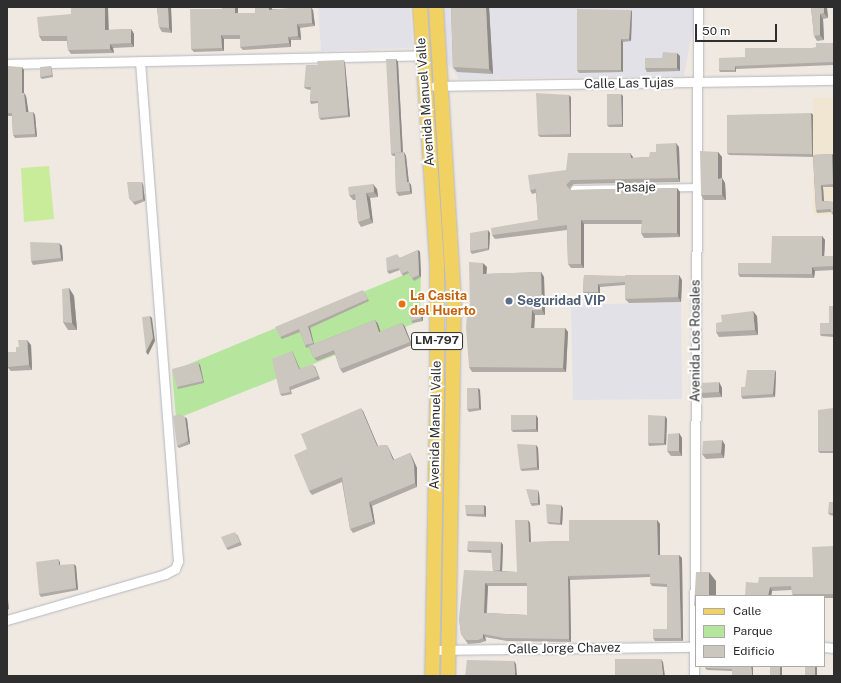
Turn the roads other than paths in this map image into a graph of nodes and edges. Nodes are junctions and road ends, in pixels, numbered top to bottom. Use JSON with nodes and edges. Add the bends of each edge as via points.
{"nodes":[{"id":1,"x":420,"y":7,"type":"edge"},
{"id":2,"x":436,"y":7,"type":"edge"},
{"id":3,"x":698,"y":7,"type":"edge"},
{"id":4,"x":423,"y":55,"type":"junction"},
{"id":5,"x":140,"y":61,"type":"junction"},
{"id":6,"x":7,"y":64,"type":"edge"},
{"id":7,"x":834,"y":80,"type":"edge"},
{"id":8,"x":698,"y":83,"type":"junction"},
{"id":9,"x":425,"y":86,"type":"junction"},
{"id":10,"x":441,"y":86,"type":"junction"},
{"id":11,"x":698,"y":187,"type":"junction"},
{"id":12,"x":574,"y":189,"type":"edge"},
{"id":13,"x":695,"y":595,"type":"edge"},
{"id":14,"x":7,"y":620,"type":"edge"},
{"id":15,"x":695,"y":647,"type":"edge"},
{"id":16,"x":433,"y":650,"type":"junction"},
{"id":17,"x":448,"y":650,"type":"junction"},
{"id":18,"x":432,"y":676,"type":"edge"},
{"id":19,"x":448,"y":676,"type":"edge"},
{"id":20,"x":694,"y":676,"type":"edge"}],
"edges":[{"from":1,"to":4,"type":"main road","name":"Avenida Manuel Valle","number":"LM-797"},
{"from":2,"to":10,"type":"main road","name":"Avenida Manuel Valle","number":"LM-797"},
{"from":3,"to":8,"type":"street","name":"Avenida Los Rosales"},
{"from":4,"to":5,"type":"street"},
{"from":4,"to":9,"type":"main road","name":"Avenida Manuel Valle","number":"LM-797"},
{"from":5,"to":6,"type":"street"},
{"from":5,"to":14,"type":"street","via":[[178,561],[175,569],[165,574]]},
{"from":7,"to":8,"type":"street","name":"Calle Las Tujas"},
{"from":8,"to":10,"type":"street","name":"Calle Las Tujas"},
{"from":8,"to":11,"type":"street","name":"Avenida Los Rosales"},
{"from":9,"to":10,"type":"street","name":"Calle Las Tujas"},
{"from":9,"to":16,"type":"main road","name":"Avenida Manuel Valle","number":"LM-797","via":[[437,264]]},
{"from":10,"to":17,"type":"main road","name":"Avenida Manuel Valle","number":"LM-797","via":[[454,302]]},
{"from":11,"to":12,"type":"street","name":"Pasaje"},
{"from":11,"to":13,"type":"street","name":"Avenida Los Rosales"},
{"from":15,"to":17,"type":"street","name":"Calle Jorge Chavez"},
{"from":15,"to":20,"type":"street","name":"Avenida Los Rosales"},
{"from":16,"to":17,"type":"street","name":"Calle Jorge Chavez"},
{"from":16,"to":18,"type":"main road","name":"Avenida Manuel Valle","number":"LM-797"},
{"from":17,"to":19,"type":"main road","name":"Avenida Manuel Valle","number":"LM-797"}]}
